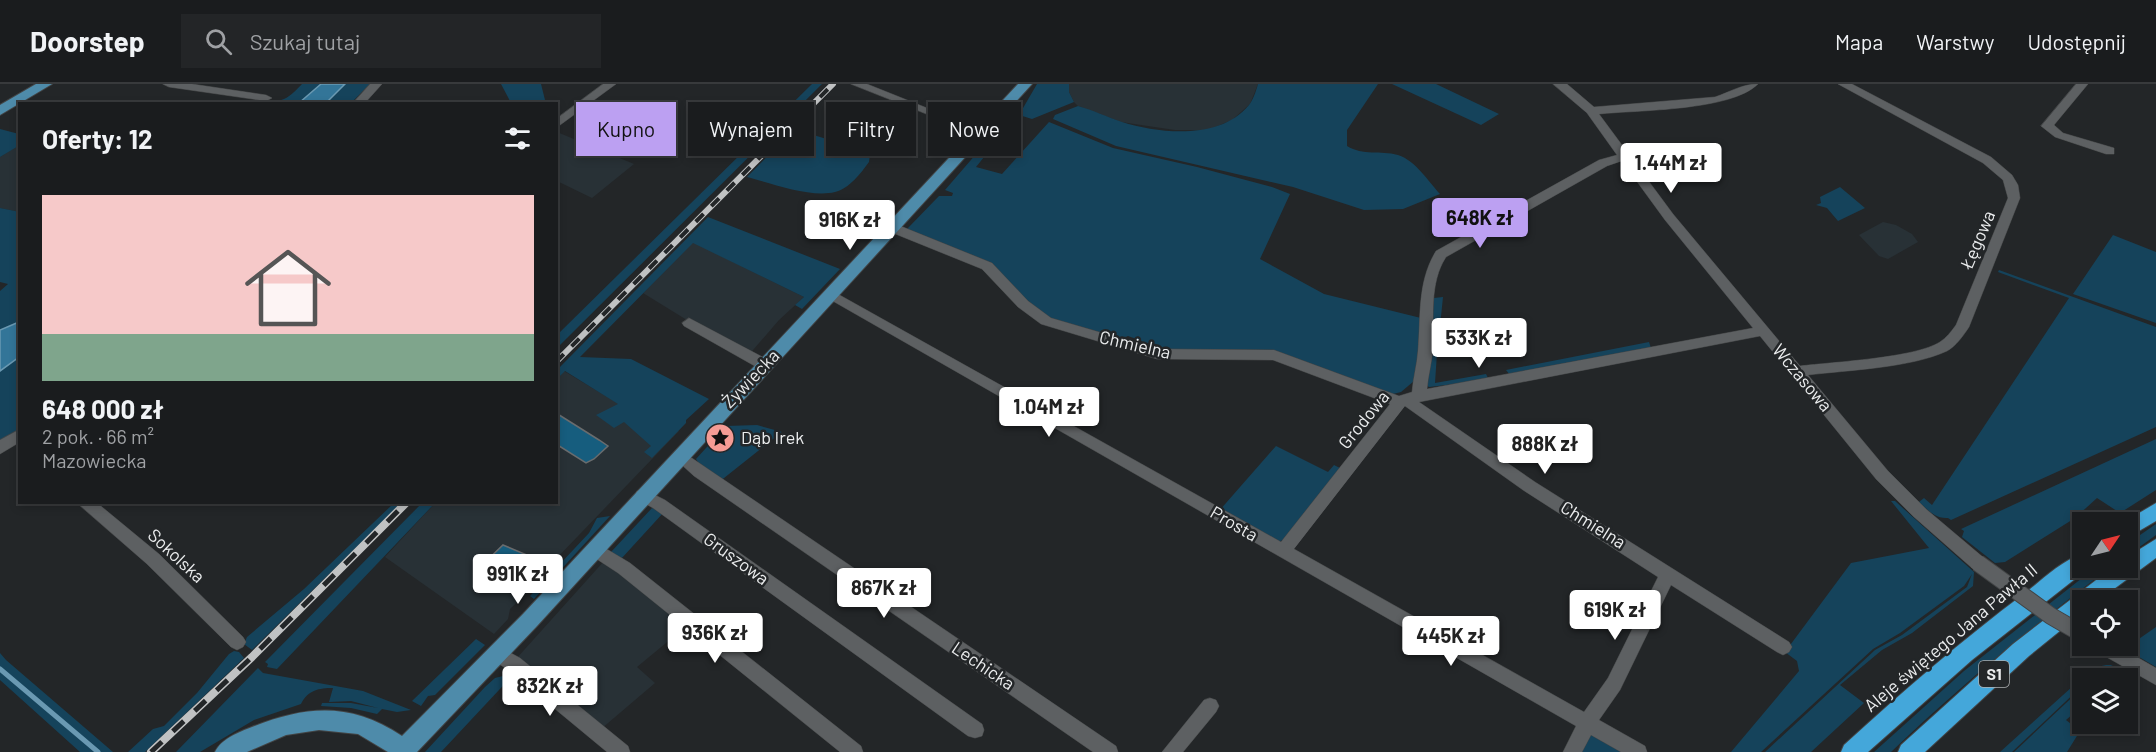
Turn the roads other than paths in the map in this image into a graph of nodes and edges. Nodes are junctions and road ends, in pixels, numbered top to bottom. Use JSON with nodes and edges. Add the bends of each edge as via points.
{"nodes":[{"id":1,"x":25,"y":84,"type":"edge"},
{"id":2,"x":45,"y":84,"type":"edge"},
{"id":3,"x":169,"y":84,"type":"edge"},
{"id":4,"x":376,"y":84,"type":"edge"},
{"id":5,"x":610,"y":84,"type":"edge"},
{"id":6,"x":857,"y":84,"type":"edge"},
{"id":7,"x":1024,"y":84,"type":"edge"},
{"id":8,"x":1559,"y":84,"type":"edge"},
{"id":9,"x":1752,"y":84,"type":"edge"},
{"id":10,"x":1844,"y":84,"type":"edge"},
{"id":11,"x":2082,"y":84,"type":"edge"},
{"id":12,"x":266,"y":98,"type":"dead end"},
{"id":13,"x":0,"y":99,"type":"edge"},
{"id":14,"x":359,"y":102,"type":"edge"},
{"id":15,"x":1008,"y":102,"type":"edge"},
{"id":16,"x":0,"y":111,"type":"edge"},
{"id":17,"x":928,"y":111,"type":"edge"},
{"id":18,"x":1591,"y":111,"type":"junction"},
{"id":19,"x":558,"y":123,"type":"edge"},
{"id":20,"x":2110,"y":151,"type":"dead end"},
{"id":21,"x":959,"y":156,"type":"edge"},
{"id":22,"x":1624,"y":158,"type":"junction"},
{"id":23,"x":893,"y":228,"type":"junction"},
{"id":24,"x":831,"y":296,"type":"junction"},
{"id":25,"x":689,"y":323,"type":"dead end"},
{"id":26,"x":1762,"y":331,"type":"junction"},
{"id":27,"x":765,"y":365,"type":"junction"},
{"id":28,"x":1796,"y":372,"type":"junction"},
{"id":29,"x":1408,"y":399,"type":"junction"},
{"id":30,"x":680,"y":456,"type":"junction"},
{"id":31,"x":643,"y":495,"type":"junction"},
{"id":32,"x":86,"y":504,"type":"edge"},
{"id":33,"x":2156,"y":511,"type":"edge"},
{"id":34,"x":2138,"y":523,"type":"edge"},
{"id":35,"x":2156,"y":548,"type":"edge"},
{"id":36,"x":595,"y":549,"type":"junction"},
{"id":37,"x":1282,"y":551,"type":"junction"},
{"id":38,"x":2072,"y":569,"type":"edge"},
{"id":39,"x":1668,"y":574,"type":"junction"},
{"id":40,"x":2097,"y":590,"type":"edge"},
{"id":41,"x":2072,"y":609,"type":"edge"},
{"id":42,"x":2072,"y":628,"type":"edge"},
{"id":43,"x":237,"y":642,"type":"dead end"},
{"id":44,"x":1783,"y":647,"type":"dead end"},
{"id":45,"x":498,"y":654,"type":"junction"},
{"id":46,"x":2119,"y":656,"type":"edge"},
{"id":47,"x":2156,"y":677,"type":"edge"},
{"id":48,"x":1210,"y":705,"type":"dead end"},
{"id":49,"x":1587,"y":723,"type":"junction"},
{"id":50,"x":975,"y":730,"type":"dead end"},
{"id":51,"x":403,"y":751,"type":"edge"},
{"id":52,"x":226,"y":752,"type":"edge"},
{"id":53,"x":621,"y":752,"type":"edge"},
{"id":54,"x":854,"y":752,"type":"edge"},
{"id":55,"x":1109,"y":752,"type":"edge"},
{"id":56,"x":1171,"y":752,"type":"edge"},
{"id":57,"x":1572,"y":752,"type":"edge"},
{"id":58,"x":1638,"y":752,"type":"edge"},
{"id":59,"x":1852,"y":752,"type":"edge"},
{"id":60,"x":1909,"y":752,"type":"edge"}],
"edges":[{"from":1,"to":13,"type":"main road"},
{"from":2,"to":16,"type":"main road"},
{"from":3,"to":12,"type":"street"},
{"from":4,"to":14,"type":"street"},
{"from":5,"to":19,"type":"street"},
{"from":6,"to":17,"type":"street"},
{"from":7,"to":15,"type":"main road","name":"Żywiecka"},
{"from":8,"to":18,"type":"street","name":"Wczasowa"},
{"from":9,"to":18,"type":"street","via":[[1716,100]]},
{"from":10,"to":28,"type":"street","name":"Łęgowa","via":[[1987,160],[2008,178],[2014,198],[1967,318],[1951,341],[1917,356]]},
{"from":11,"to":20,"type":"street","via":[[2047,126],[2058,135]]},
{"from":18,"to":22,"type":"street","name":"Wczasowa"},
{"from":21,"to":23,"type":"main road","name":"Żywiecka"},
{"from":22,"to":26,"type":"street","name":"Wczasowa"},
{"from":22,"to":29,"type":"street","via":[[1603,163],[1441,254],[1432,269]]},
{"from":23,"to":24,"type":"main road","name":"Żywiecka"},
{"from":23,"to":29,"type":"street","name":"Chmielna","via":[[987,266],[1023,304],[1046,321],[1157,354],[1274,355]]},
{"from":24,"to":27,"type":"main road","name":"Żywiecka"},
{"from":24,"to":37,"type":"street","name":"Prosta"},
{"from":25,"to":27,"type":"street"},
{"from":26,"to":28,"type":"street","name":"Wczasowa"},
{"from":26,"to":29,"type":"street","name":"Grodowa"},
{"from":27,"to":30,"type":"main road","name":"Żywiecka"},
{"from":28,"to":42,"type":"street","name":"Wczasowa","bridge":true,"via":[[1882,475],[1927,519],[1978,563]]},
{"from":29,"to":37,"type":"street","name":"Grodowa"},
{"from":29,"to":39,"type":"street","name":"Chmielna","via":[[1529,486]]},
{"from":30,"to":31,"type":"main road","name":"Żywiecka"},
{"from":30,"to":55,"type":"street","name":"Lechicka"},
{"from":31,"to":36,"type":"main road","name":"Żywiecka"},
{"from":31,"to":50,"type":"street","name":"Gruszowa"},
{"from":32,"to":43,"type":"street","name":"Sokolska","via":[[153,559]]},
{"from":33,"to":34,"type":"highway"},
{"from":35,"to":40,"type":"highway","number":"S1"},
{"from":36,"to":45,"type":"main road","name":"Żywiecka"},
{"from":36,"to":54,"type":"street"},
{"from":37,"to":49,"type":"street","name":"Prosta"},
{"from":38,"to":59,"type":"highway","name":"Aleje świętego Jana Pawła II","number":"S1","via":[[1922,687]]},
{"from":39,"to":44,"type":"street","name":"Chmielna"},
{"from":39,"to":49,"type":"street","via":[[1614,684]]},
{"from":41,"to":60,"type":"highway","number":"S1","via":[[2020,650]]},
{"from":45,"to":51,"type":"main road","name":"Żywiecka"},
{"from":45,"to":53,"type":"street"},
{"from":46,"to":47,"type":"street"},
{"from":48,"to":56,"type":"street"},
{"from":49,"to":57,"type":"street"},
{"from":49,"to":58,"type":"street","name":"Prosta"},
{"from":51,"to":52,"type":"main road","via":[[376,732],[352,722],[312,722],[265,732]]}]}
